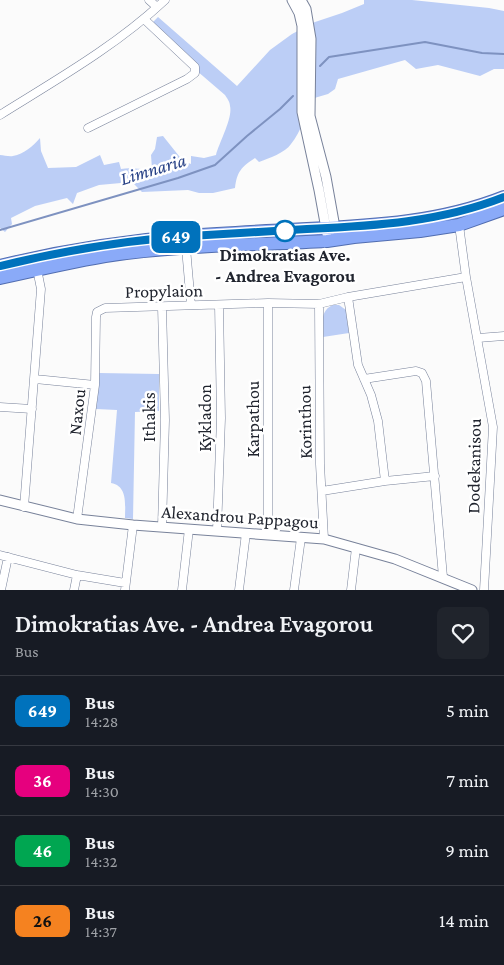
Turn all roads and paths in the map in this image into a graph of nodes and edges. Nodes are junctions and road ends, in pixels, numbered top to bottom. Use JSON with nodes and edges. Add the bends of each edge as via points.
{"nodes":[{"id":1,"x":149,"y":0,"type":"edge"},
{"id":2,"x":164,"y":0,"type":"edge"},
{"id":3,"x":292,"y":0,"type":"edge"},
{"id":4,"x":301,"y":0,"type":"edge"},
{"id":5,"x":157,"y":7,"type":"junction"},
{"id":6,"x":144,"y":19,"type":"junction"},
{"id":7,"x":307,"y":61,"type":"junction"},
{"id":8,"x":0,"y":115,"type":"edge"},
{"id":9,"x":88,"y":128,"type":"dead end"},
{"id":10,"x":504,"y":197,"type":"edge"},
{"id":11,"x":504,"y":209,"type":"edge"},
{"id":12,"x":459,"y":225,"type":"junction"},
{"id":13,"x":331,"y":235,"type":"junction"},
{"id":14,"x":186,"y":248,"type":"junction"},
{"id":15,"x":0,"y":266,"type":"edge"},
{"id":16,"x":37,"y":269,"type":"junction"},
{"id":17,"x":466,"y":277,"type":"junction"},
{"id":18,"x":0,"y":278,"type":"edge"},
{"id":19,"x":348,"y":297,"type":"junction"},
{"id":20,"x":268,"y":303,"type":"junction"},
{"id":21,"x":318,"y":304,"type":"junction"},
{"id":22,"x":191,"y":305,"type":"junction"},
{"id":23,"x":219,"y":305,"type":"junction"},
{"id":24,"x":162,"y":307,"type":"junction"},
{"id":25,"x":100,"y":309,"type":"joint"},
{"id":26,"x":504,"y":336,"type":"edge"},
{"id":27,"x":478,"y":338,"type":"junction"},
{"id":28,"x":364,"y":379,"type":"junction"},
{"id":29,"x":34,"y":380,"type":"junction"},
{"id":30,"x":95,"y":385,"type":"junction"},
{"id":31,"x":0,"y":407,"type":"edge"},
{"id":32,"x":32,"y":409,"type":"junction"},
{"id":33,"x":435,"y":476,"type":"junction"},
{"id":34,"x":385,"y":481,"type":"junction"},
{"id":35,"x":322,"y":491,"type":"junction"},
{"id":36,"x":0,"y":500,"type":"edge"},
{"id":37,"x":24,"y":507,"type":"junction"},
{"id":38,"x":77,"y":519,"type":"junction"},
{"id":39,"x":133,"y":525,"type":"junction"},
{"id":40,"x":162,"y":527,"type":"junction"},
{"id":41,"x":189,"y":529,"type":"junction"},
{"id":42,"x":217,"y":531,"type":"junction"},
{"id":43,"x":246,"y":533,"type":"junction"},
{"id":44,"x":268,"y":535,"type":"junction"},
{"id":45,"x":301,"y":538,"type":"junction"},
{"id":46,"x":324,"y":539,"type":"junction"},
{"id":47,"x":356,"y":548,"type":"junction"},
{"id":48,"x":4,"y":556,"type":"edge"},
{"id":49,"x":78,"y":576,"type":"junction"},
{"id":50,"x":443,"y":578,"type":"junction"},
{"id":51,"x":125,"y":586,"type":"edge"},
{"id":52,"x":1,"y":590,"type":"edge"},
{"id":53,"x":74,"y":590,"type":"edge"},
{"id":54,"x":182,"y":590,"type":"edge"},
{"id":55,"x":239,"y":590,"type":"edge"},
{"id":56,"x":294,"y":590,"type":"edge"},
{"id":57,"x":351,"y":590,"type":"edge"},
{"id":58,"x":472,"y":590,"type":"edge"},
{"id":59,"x":484,"y":590,"type":"edge"}],
"edges":[{"from":1,"to":5,"type":"street"},
{"from":2,"to":5,"type":"street"},
{"from":3,"to":7,"type":"street","via":[[299,13]]},
{"from":4,"to":7,"type":"street","via":[[310,24]]},
{"from":5,"to":6,"type":"street"},
{"from":6,"to":8,"type":"street","via":[[76,68]]},
{"from":6,"to":9,"type":"street","via":[[195,67],[195,73],[187,80]]},
{"from":7,"to":13,"type":"street","via":[[306,99],[302,112]]},
{"from":10,"to":13,"type":"highway","via":[[453,214]]},
{"from":11,"to":12,"type":"highway"},
{"from":12,"to":13,"type":"highway","via":[[354,237]]},
{"from":12,"to":17,"type":"street","name":"Dodekanisou"},
{"from":13,"to":14,"type":"highway"},
{"from":13,"to":15,"type":"highway","via":[[187,236],[143,240]]},
{"from":14,"to":16,"type":"highway","via":[[106,256]]},
{"from":14,"to":22,"type":"street"},
{"from":16,"to":18,"type":"highway"},
{"from":16,"to":29,"type":"street","via":[[41,289]]},
{"from":17,"to":19,"type":"street","name":"Propylaion"},
{"from":17,"to":27,"type":"street","name":"Dodekanisou"},
{"from":19,"to":21,"type":"street","name":"Propylaion"},
{"from":19,"to":28,"type":"street","via":[[358,365]]},
{"from":20,"to":21,"type":"street","name":"Propylaion"},
{"from":20,"to":23,"type":"street","name":"Propylaion"},
{"from":20,"to":44,"type":"street","name":"Karpathou"},
{"from":21,"to":35,"type":"street","name":"Korinthou"},
{"from":22,"to":23,"type":"street","name":"Propylaion"},
{"from":22,"to":24,"type":"street","name":"Propylaion"},
{"from":23,"to":42,"type":"street","name":"Kykladon","via":[[221,418]]},
{"from":24,"to":25,"type":"street","name":"Propylaion"},
{"from":24,"to":40,"type":"street","name":"Ithakis","via":[[165,420]]},
{"from":25,"to":30,"type":"street","name":"Naxou","via":[[95,322]]},
{"from":26,"to":27,"type":"street"},
{"from":27,"to":59,"type":"street","name":"Dodekanisou","via":[[493,427]]},
{"from":28,"to":33,"type":"street","via":[[416,371],[422,373],[426,381]]},
{"from":28,"to":34,"type":"street","via":[[378,421]]},
{"from":29,"to":30,"type":"street"},
{"from":29,"to":32,"type":"street"},
{"from":30,"to":38,"type":"street","name":"Naxou"},
{"from":31,"to":32,"type":"street"},
{"from":32,"to":37,"type":"street"},
{"from":33,"to":34,"type":"street"},
{"from":33,"to":50,"type":"street"},
{"from":34,"to":35,"type":"street"},
{"from":35,"to":46,"type":"street","name":"Korinthou"},
{"from":36,"to":37,"type":"street","name":"Alexandrou Pappagou"},
{"from":37,"to":38,"type":"street","name":"Alexandrou Pappagou"},
{"from":38,"to":39,"type":"street","name":"Alexandrou Pappagou"},
{"from":39,"to":40,"type":"street","name":"Alexandrou Pappagou"},
{"from":39,"to":51,"type":"street"},
{"from":40,"to":41,"type":"street","name":"Alexandrou Pappagou"},
{"from":41,"to":42,"type":"street","name":"Alexandrou Pappagou"},
{"from":41,"to":54,"type":"street"},
{"from":42,"to":43,"type":"street","name":"Alexandrou Pappagou"},
{"from":43,"to":44,"type":"street","name":"Alexandrou Pappagou"},
{"from":43,"to":55,"type":"street"},
{"from":44,"to":45,"type":"street","name":"Alexandrou Pappagou"},
{"from":45,"to":46,"type":"street","name":"Alexandrou Pappagou"},
{"from":45,"to":56,"type":"street"},
{"from":46,"to":47,"type":"street","name":"Alexandrou Pappagou"},
{"from":47,"to":50,"type":"street","name":"Alexandrou Pappagou"},
{"from":47,"to":57,"type":"street"},
{"from":48,"to":49,"type":"street"},
{"from":48,"to":52,"type":"street"},
{"from":49,"to":51,"type":"street"},
{"from":49,"to":53,"type":"street"},
{"from":50,"to":58,"type":"street","name":"Alexandrou Pappagou"}]}
